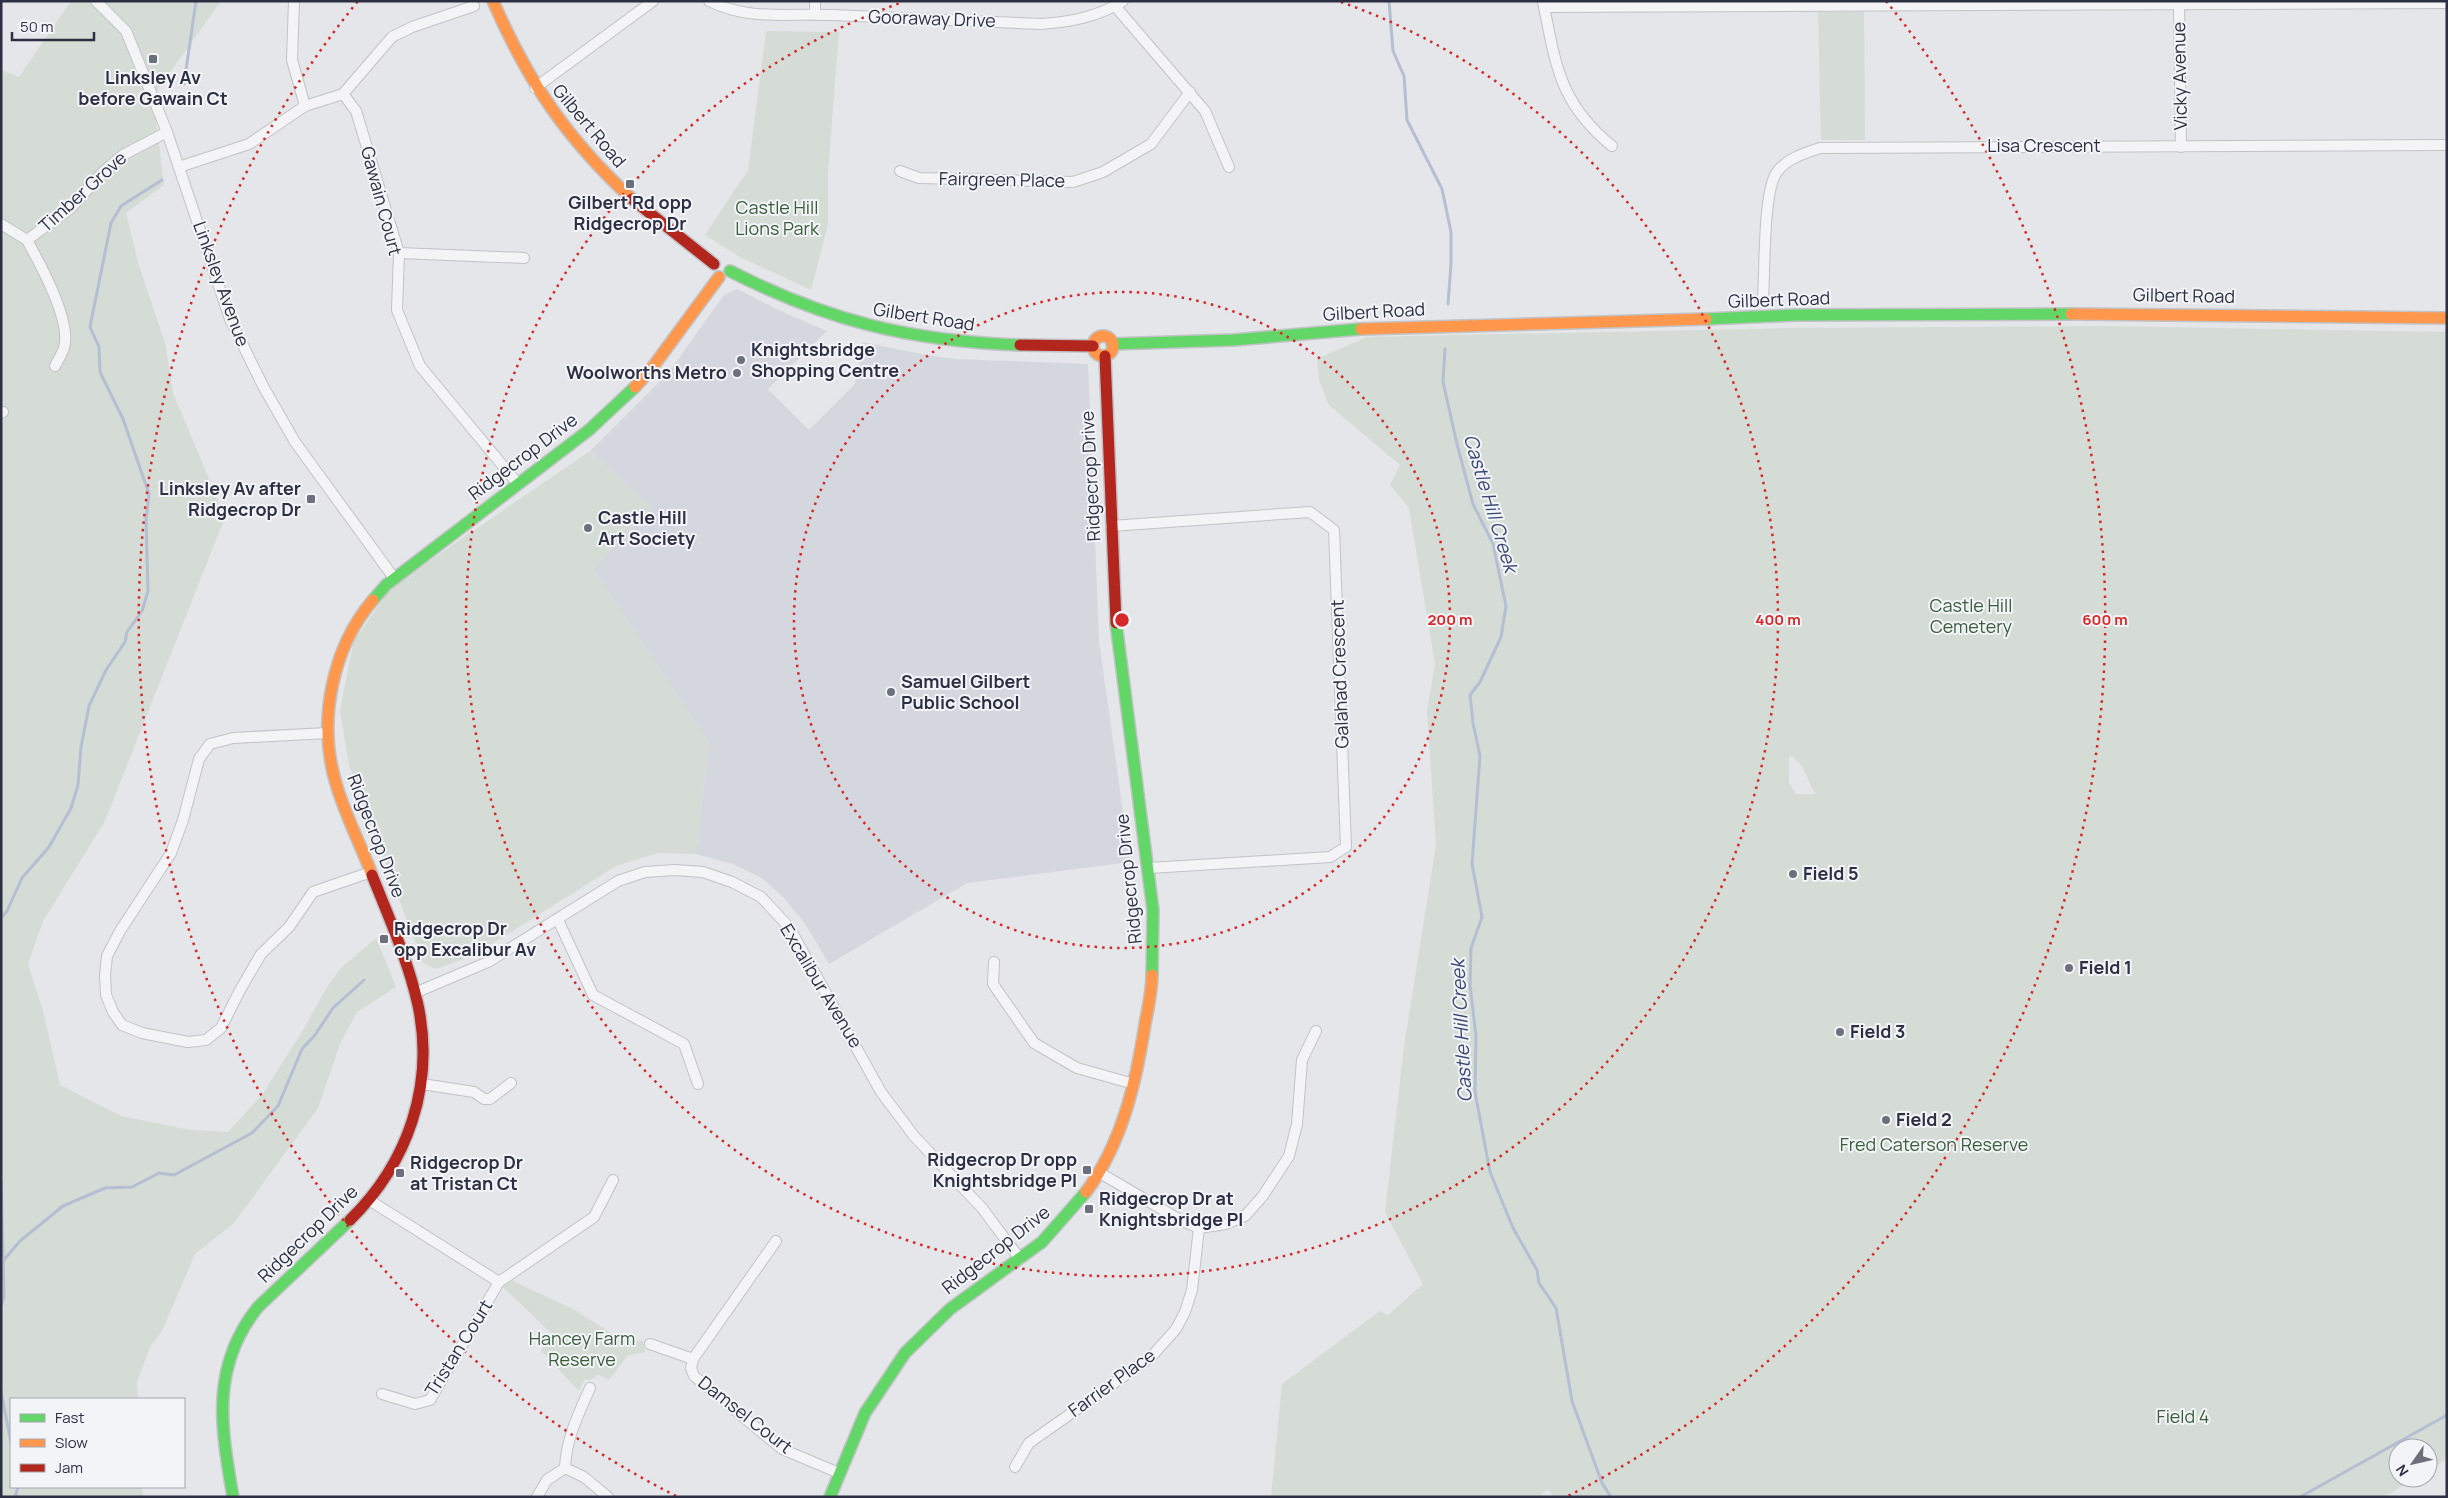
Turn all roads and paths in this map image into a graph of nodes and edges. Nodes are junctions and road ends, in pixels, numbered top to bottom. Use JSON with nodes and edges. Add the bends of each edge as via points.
{"nodes":[{"id":1,"x":96,"y":1,"type":"edge"},
{"id":2,"x":294,"y":1,"type":"edge"},
{"id":3,"x":493,"y":1,"type":"edge"},
{"id":4,"x":653,"y":1,"type":"edge"},
{"id":5,"x":709,"y":1,"type":"edge"},
{"id":6,"x":815,"y":1,"type":"edge"},
{"id":7,"x":2447,"y":3,"type":"edge"},
{"id":8,"x":1119,"y":4,"type":"edge"},
{"id":9,"x":1543,"y":4,"type":"edge"},
{"id":10,"x":2179,"y":5,"type":"junction"},
{"id":11,"x":474,"y":6,"type":"dead end"},
{"id":12,"x":815,"y":14,"type":"junction"},
{"id":13,"x":535,"y":88,"type":"junction"},
{"id":14,"x":1190,"y":92,"type":"junction"},
{"id":15,"x":343,"y":94,"type":"junction"},
{"id":16,"x":305,"y":106,"type":"junction"},
{"id":17,"x":167,"y":132,"type":"junction"},
{"id":18,"x":2447,"y":145,"type":"edge"},
{"id":19,"x":1612,"y":146,"type":"dead end"},
{"id":20,"x":2181,"y":147,"type":"junction"},
{"id":21,"x":180,"y":167,"type":"junction"},
{"id":22,"x":1229,"y":167,"type":"dead end"},
{"id":23,"x":900,"y":171,"type":"dead end"},
{"id":24,"x":1,"y":224,"type":"edge"},
{"id":25,"x":28,"y":240,"type":"junction"},
{"id":26,"x":399,"y":253,"type":"junction"},
{"id":27,"x":524,"y":258,"type":"dead end"},
{"id":28,"x":714,"y":264,"type":"junction"},
{"id":29,"x":730,"y":271,"type":"junction"},
{"id":30,"x":719,"y":276,"type":"junction"},
{"id":31,"x":1764,"y":298,"type":"dead end"},
{"id":32,"x":2447,"y":318,"type":"edge"},
{"id":33,"x":1112,"y":344,"type":"junction"},
{"id":34,"x":1092,"y":346,"type":"junction"},
{"id":35,"x":1105,"y":356,"type":"junction"},
{"id":36,"x":55,"y":366,"type":"dead end"},
{"id":37,"x":518,"y":484,"type":"junction"},
{"id":38,"x":1111,"y":526,"type":"junction"},
{"id":39,"x":394,"y":578,"type":"junction"},
{"id":40,"x":327,"y":733,"type":"junction"},
{"id":41,"x":1148,"y":868,"type":"junction"},
{"id":42,"x":371,"y":872,"type":"junction"},
{"id":43,"x":558,"y":920,"type":"junction"},
{"id":44,"x":994,"y":962,"type":"dead end"},
{"id":45,"x":417,"y":992,"type":"junction"},
{"id":46,"x":1316,"y":1031,"type":"dead end"},
{"id":47,"x":511,"y":1083,"type":"dead end"},
{"id":48,"x":422,"y":1084,"type":"junction"},
{"id":49,"x":698,"y":1084,"type":"dead end"},
{"id":50,"x":1134,"y":1084,"type":"junction"},
{"id":51,"x":1100,"y":1173,"type":"junction"},
{"id":52,"x":613,"y":1180,"type":"dead end"},
{"id":53,"x":369,"y":1200,"type":"junction"},
{"id":54,"x":1199,"y":1228,"type":"junction"},
{"id":55,"x":776,"y":1241,"type":"dead end"},
{"id":56,"x":1020,"y":1258,"type":"junction"},
{"id":57,"x":500,"y":1282,"type":"junction"},
{"id":58,"x":650,"y":1344,"type":"dead end"},
{"id":59,"x":693,"y":1359,"type":"junction"},
{"id":60,"x":590,"y":1388,"type":"dead end"},
{"id":61,"x":382,"y":1394,"type":"dead end"},
{"id":62,"x":1015,"y":1467,"type":"dead end"},
{"id":63,"x":565,"y":1468,"type":"junction"},
{"id":64,"x":839,"y":1473,"type":"junction"},
{"id":65,"x":233,"y":1497,"type":"edge"},
{"id":66,"x":537,"y":1497,"type":"edge"},
{"id":67,"x":608,"y":1497,"type":"edge"},
{"id":68,"x":830,"y":1497,"type":"edge"}],
"edges":[{"from":1,"to":17,"type":"street","name":"Linksley Avenue","via":[[126,31]]},
{"from":2,"to":16,"type":"street","via":[[292,60]]},
{"from":3,"to":13,"type":"street","name":"Gilbert Road"},
{"from":4,"to":13,"type":"street"},
{"from":5,"to":12,"type":"street","name":"Gooraway Drive","via":[[727,10],[763,16]]},
{"from":6,"to":12,"type":"street"},
{"from":7,"to":10,"type":"street"},
{"from":8,"to":12,"type":"street","name":"Gooraway Drive","via":[[1097,15],[1041,24]]},
{"from":8,"to":14,"type":"street"},
{"from":9,"to":10,"type":"street"},
{"from":9,"to":19,"type":"street","via":[[1567,94],[1581,117]]},
{"from":10,"to":20,"type":"street","name":"Vicky Avenue"},
{"from":11,"to":15,"type":"street","via":[[392,37]]},
{"from":13,"to":28,"type":"street","name":"Gilbert Road","via":[[559,123],[606,176],[648,214]]},
{"from":14,"to":22,"type":"street","via":[[1205,111]]},
{"from":14,"to":23,"type":"street","name":"Fairgreen Place","via":[[1151,144],[1102,172],[1073,182],[919,178]]},
{"from":15,"to":16,"type":"street"},
{"from":15,"to":26,"type":"street","name":"Gawain Court","via":[[356,111]]},
{"from":16,"to":21,"type":"street","via":[[249,144]]},
{"from":17,"to":21,"type":"street","name":"Linksley Avenue"},
{"from":17,"to":25,"type":"street","name":"Timber Grove","via":[[123,155],[71,208]]},
{"from":18,"to":20,"type":"street","name":"Lisa Crescent"},
{"from":20,"to":31,"type":"street","name":"Lisa Crescent","via":[[1820,148],[1795,157],[1776,172],[1768,196]]},
{"from":21,"to":39,"type":"street","name":"Linksley Avenue","via":[[230,319],[263,386],[295,442]]},
{"from":24,"to":25,"type":"street"},
{"from":25,"to":36,"type":"street","via":[[52,289],[62,321],[64,347]]},
{"from":26,"to":27,"type":"street"},
{"from":26,"to":37,"type":"street","name":"Gawain Court","via":[[398,310],[420,366]]},
{"from":28,"to":29,"type":"street","via":[[725,260]]},
{"from":28,"to":30,"type":"street","via":[[714,271]]},
{"from":29,"to":30,"type":"street","via":[[724,277]]},
{"from":29,"to":34,"type":"street","name":"Gilbert Road","via":[[770,292],[836,318],[898,334],[986,345]]},
{"from":30,"to":37,"type":"street","name":"Ridgecrop Drive","via":[[658,361],[628,394],[589,430]]},
{"from":32,"to":33,"type":"street","name":"Gilbert Road","via":[[2112,313],[1798,315],[1622,323],[1376,328],[1233,340]]},
{"from":33,"to":34,"type":"street","via":[[1107,337],[1100,336]]},
{"from":33,"to":35,"type":"street","via":[[1111,351]]},
{"from":34,"to":35,"type":"street","via":[[1096,354]]},
{"from":35,"to":38,"type":"street","name":"Ridgecrop Drive"},
{"from":37,"to":39,"type":"street","name":"Ridgecrop Drive"},
{"from":38,"to":41,"type":"street","name":"Ridgecrop Drive","via":[[1117,641]]},
{"from":38,"to":41,"type":"street","name":"Galahad Crescent","via":[[1310,512],[1334,530],[1346,847],[1330,856]]},
{"from":39,"to":40,"type":"street","name":"Ridgecrop Drive","via":[[377,594],[348,637],[336,666],[329,698]]},
{"from":40,"to":42,"type":"street","name":"Ridgecrop Drive","via":[[334,778]]},
{"from":40,"to":42,"type":"street","via":[[233,738],[210,744],[199,759],[171,853],[107,956],[106,994],[113,1012],[122,1025],[142,1033],[188,1042],[206,1040],[221,1028],[238,992],[262,954],[289,927],[313,892]]},
{"from":41,"to":50,"type":"street","name":"Ridgecrop Drive","via":[[1153,910],[1152,980]]},
{"from":42,"to":45,"type":"street","name":"Ridgecrop Drive"},
{"from":43,"to":45,"type":"street","name":"Excalibur Avenue","via":[[488,962]]},
{"from":43,"to":49,"type":"street","via":[[592,995],[684,1044]]},
{"from":43,"to":56,"type":"street","name":"Excalibur Avenue","via":[[618,881],[645,872],[703,872],[761,897],[789,927],[882,1092],[914,1136],[982,1208]]},
{"from":44,"to":50,"type":"street","via":[[993,984],[1034,1043],[1077,1068]]},
{"from":45,"to":48,"type":"street","name":"Ridgecrop Drive","via":[[424,1056]]},
{"from":46,"to":54,"type":"street","via":[[1302,1060],[1297,1124],[1289,1156],[1262,1197],[1244,1216],[1226,1224]]},
{"from":47,"to":48,"type":"street","via":[[490,1099],[474,1092]]},
{"from":48,"to":53,"type":"street","name":"Ridgecrop Drive","via":[[412,1124],[397,1160]]},
{"from":50,"to":51,"type":"street","name":"Ridgecrop Drive"},
{"from":51,"to":54,"type":"street"},
{"from":51,"to":56,"type":"street","name":"Ridgecrop Drive","via":[[1062,1222]]},
{"from":52,"to":57,"type":"street","name":"Tristan Court","via":[[594,1217]]},
{"from":53,"to":57,"type":"street","name":"Tristan Court"},
{"from":53,"to":65,"type":"street","name":"Ridgecrop Drive","via":[[256,1308],[238,1340],[225,1377],[221,1409]]},
{"from":54,"to":62,"type":"street","name":"Farrier Place","via":[[1192,1290],[1176,1329],[1151,1357],[1029,1443]]},
{"from":55,"to":59,"type":"street","name":"Damsel Court"},
{"from":56,"to":64,"type":"street","name":"Ridgecrop Drive","via":[[950,1309],[906,1353],[884,1380],[865,1413]]},
{"from":57,"to":61,"type":"street","name":"Tristan Court","via":[[430,1400],[415,1404]]},
{"from":58,"to":59,"type":"street","name":"Damsel Court"},
{"from":59,"to":64,"type":"street","name":"Damsel Court","via":[[691,1368],[694,1376],[782,1449]]},
{"from":60,"to":63,"type":"street","via":[[572,1429]]},
{"from":63,"to":66,"type":"street","via":[[547,1480]]},
{"from":63,"to":67,"type":"street","via":[[584,1477]]},
{"from":64,"to":68,"type":"street","name":"Ridgecrop Drive"}]}
